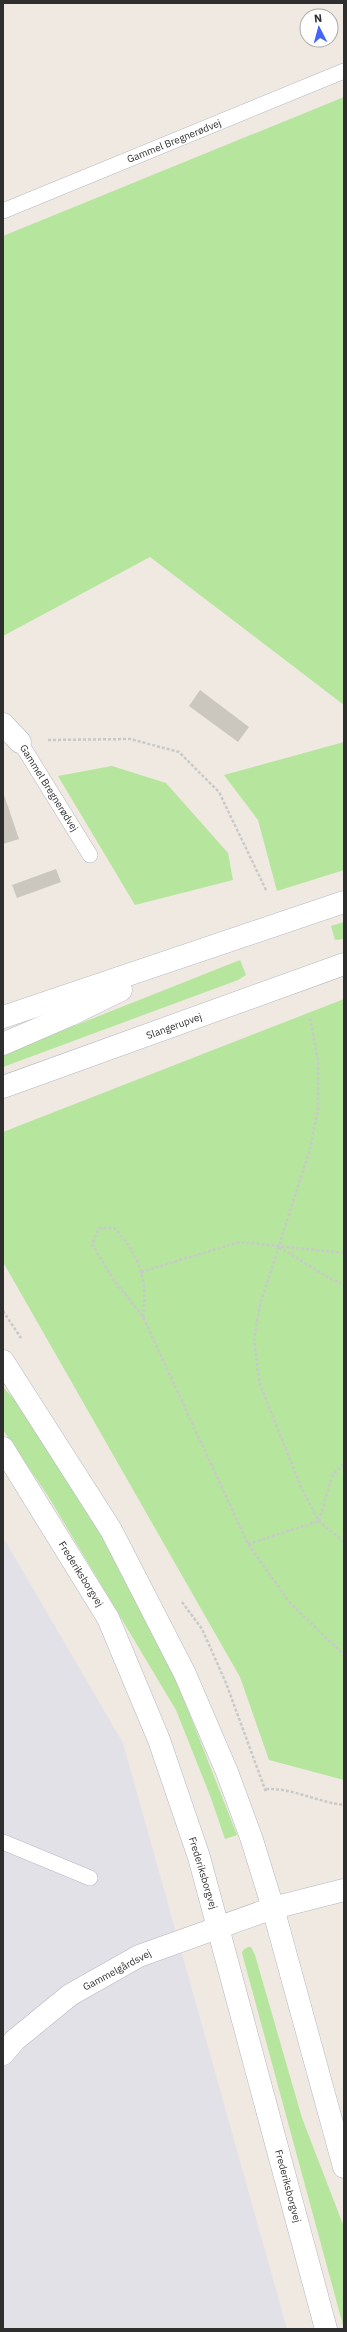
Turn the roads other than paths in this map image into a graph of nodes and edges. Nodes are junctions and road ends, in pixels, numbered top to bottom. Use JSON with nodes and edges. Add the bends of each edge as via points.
{"nodes":[{"id":1,"x":344,"y":71,"type":"edge"},
{"id":2,"x":3,"y":211,"type":"edge"},
{"id":3,"x":3,"y":724,"type":"edge"},
{"id":4,"x":20,"y":742,"type":"joint"},
{"id":5,"x":90,"y":855,"type":"dead end"},
{"id":6,"x":344,"y":902,"type":"edge"},
{"id":7,"x":182,"y":958,"type":"junction"},
{"id":8,"x":344,"y":964,"type":"edge"},
{"id":9,"x":3,"y":1017,"type":"edge"},
{"id":10,"x":3,"y":1044,"type":"edge"},
{"id":11,"x":3,"y":1087,"type":"edge"},
{"id":12,"x":3,"y":1361,"type":"edge"},
{"id":13,"x":3,"y":1448,"type":"edge"},
{"id":14,"x":3,"y":1842,"type":"edge"},
{"id":15,"x":90,"y":1878,"type":"dead end"},
{"id":16,"x":344,"y":1890,"type":"edge"},
{"id":17,"x":273,"y":1908,"type":"junction"},
{"id":18,"x":219,"y":1927,"type":"junction"},
{"id":19,"x":3,"y":2054,"type":"edge"},
{"id":20,"x":344,"y":2167,"type":"edge"},
{"id":21,"x":326,"y":2329,"type":"edge"}],
"edges":[{"from":1,"to":2,"type":"lane","name":"Gammel Bregnerødvej"},
{"from":3,"to":4,"type":"street","name":"Gammel Bregnerødvej"},
{"from":4,"to":5,"type":"lane","name":"Gammel Bregnerødvej"},
{"from":6,"to":7,"type":"street"},
{"from":7,"to":9,"type":"street"},
{"from":7,"to":10,"type":"street","via":[[70,1015]]},
{"from":8,"to":11,"type":"street","name":"Slangerupvej"},
{"from":12,"to":17,"type":"street","via":[[111,1530],[158,1619],[185,1674],[226,1772],[252,1840]]},
{"from":13,"to":18,"type":"street","name":"Frederiksborgvej","via":[[108,1618],[159,1740],[199,1857]]},
{"from":14,"to":15,"type":"lane"},
{"from":16,"to":17,"type":"street","name":"Gammelgårdsvej"},
{"from":17,"to":18,"type":"street","name":"Gammelgårdsvej"},
{"from":17,"to":20,"type":"street"},
{"from":18,"to":19,"type":"street","name":"Gammelgårdsvej","via":[[139,1956],[70,1995],[15,2040]]},
{"from":18,"to":21,"type":"street","name":"Frederiksborgvej"}]}
